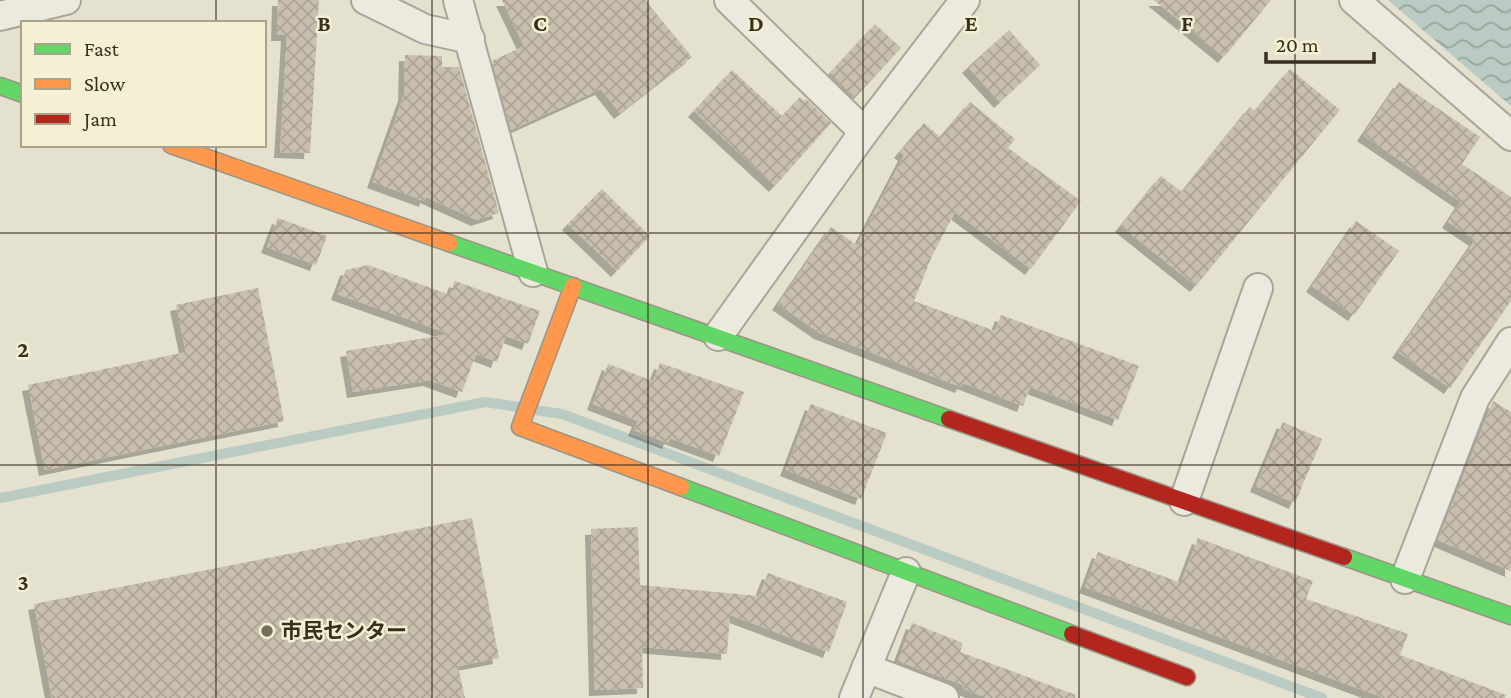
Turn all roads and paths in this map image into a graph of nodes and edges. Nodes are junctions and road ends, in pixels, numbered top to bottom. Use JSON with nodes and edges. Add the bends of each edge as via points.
{"nodes":[{"id":1,"x":66,"y":0,"type":"edge"},
{"id":2,"x":366,"y":0,"type":"edge"},
{"id":3,"x":458,"y":0,"type":"edge"},
{"id":4,"x":729,"y":0,"type":"edge"},
{"id":5,"x":965,"y":0,"type":"edge"},
{"id":6,"x":1354,"y":0,"type":"edge"},
{"id":7,"x":0,"y":16,"type":"edge"},
{"id":8,"x":470,"y":39,"type":"junction"},
{"id":9,"x":0,"y":86,"type":"edge"},
{"id":10,"x":21,"y":93,"type":"edge"},
{"id":11,"x":864,"y":132,"type":"junction"},
{"id":12,"x":1511,"y":136,"type":"edge"},
{"id":13,"x":177,"y":147,"type":"edge"},
{"id":14,"x":533,"y":272,"type":"junction"},
{"id":15,"x":573,"y":286,"type":"junction"},
{"id":16,"x":1258,"y":288,"type":"dead end"},
{"id":17,"x":718,"y":336,"type":"junction"},
{"id":18,"x":1511,"y":342,"type":"edge"},
{"id":19,"x":1184,"y":501,"type":"junction"},
{"id":20,"x":906,"y":572,"type":"junction"},
{"id":21,"x":1405,"y":579,"type":"junction"},
{"id":22,"x":1511,"y":616,"type":"edge"},
{"id":23,"x":866,"y":668,"type":"junction"},
{"id":24,"x":1187,"y":677,"type":"dead end"},
{"id":25,"x":854,"y":698,"type":"edge"},
{"id":26,"x":944,"y":698,"type":"edge"}],
"edges":[{"from":1,"to":7,"type":"street"},
{"from":2,"to":8,"type":"street","via":[[425,29]]},
{"from":3,"to":8,"type":"street"},
{"from":4,"to":11,"type":"street"},
{"from":5,"to":11,"type":"street"},
{"from":6,"to":12,"type":"street"},
{"from":8,"to":14,"type":"street"},
{"from":9,"to":10,"type":"street"},
{"from":11,"to":17,"type":"street"},
{"from":13,"to":14,"type":"street"},
{"from":14,"to":15,"type":"street"},
{"from":15,"to":17,"type":"street"},
{"from":15,"to":20,"type":"street","via":[[520,426]]},
{"from":16,"to":19,"type":"street"},
{"from":17,"to":19,"type":"street"},
{"from":18,"to":21,"type":"street","via":[[1475,398]]},
{"from":19,"to":21,"type":"street"},
{"from":20,"to":23,"type":"street"},
{"from":20,"to":24,"type":"street"},
{"from":21,"to":22,"type":"street"},
{"from":23,"to":25,"type":"street"},
{"from":23,"to":26,"type":"street"}]}
